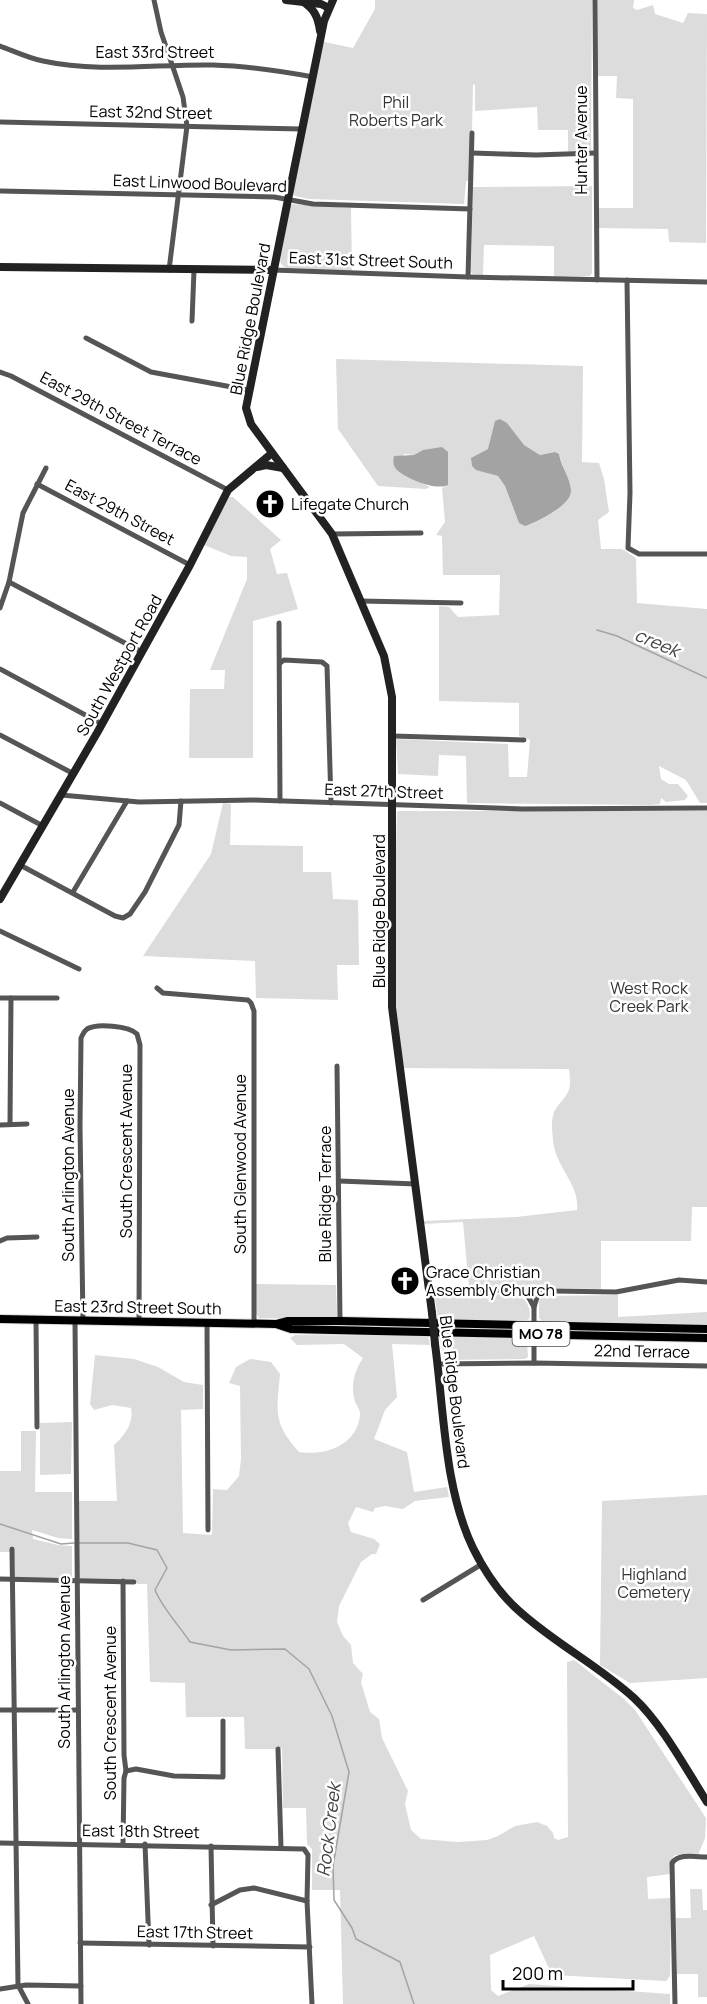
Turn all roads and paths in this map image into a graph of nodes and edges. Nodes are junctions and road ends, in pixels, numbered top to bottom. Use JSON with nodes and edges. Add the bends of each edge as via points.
{"nodes":[{"id":1,"x":154,"y":0,"type":"edge"},
{"id":2,"x":286,"y":0,"type":"edge"},
{"id":3,"x":319,"y":0,"type":"edge"},
{"id":4,"x":595,"y":0,"type":"edge"},
{"id":5,"x":304,"y":1,"type":"edge"},
{"id":6,"x":331,"y":4,"type":"edge"},
{"id":7,"x":321,"y":37,"type":"junction"},
{"id":8,"x":0,"y":46,"type":"edge"},
{"id":9,"x":173,"y":66,"type":"junction"},
{"id":10,"x":313,"y":77,"type":"junction"},
{"id":11,"x":0,"y":122,"type":"edge"},
{"id":12,"x":187,"y":126,"type":"junction"},
{"id":13,"x":302,"y":129,"type":"junction"},
{"id":14,"x":472,"y":133,"type":"dead end"},
{"id":15,"x":472,"y":153,"type":"junction"},
{"id":16,"x":595,"y":153,"type":"junction"},
{"id":17,"x":0,"y":191,"type":"edge"},
{"id":18,"x":178,"y":195,"type":"junction"},
{"id":19,"x":287,"y":199,"type":"junction"},
{"id":20,"x":470,"y":209,"type":"junction"},
{"id":21,"x":0,"y":267,"type":"edge"},
{"id":22,"x":169,"y":270,"type":"junction"},
{"id":23,"x":194,"y":270,"type":"junction"},
{"id":24,"x":273,"y":270,"type":"junction"},
{"id":25,"x":468,"y":277,"type":"junction"},
{"id":26,"x":597,"y":280,"type":"junction"},
{"id":27,"x":627,"y":280,"type":"junction"},
{"id":28,"x":707,"y":282,"type":"edge"},
{"id":29,"x":192,"y":321,"type":"dead end"},
{"id":30,"x":86,"y":338,"type":"dead end"},
{"id":31,"x":0,"y":372,"type":"edge"},
{"id":32,"x":248,"y":390,"type":"junction"},
{"id":33,"x":272,"y":453,"type":"junction"},
{"id":34,"x":255,"y":467,"type":"junction"},
{"id":35,"x":46,"y":468,"type":"dead end"},
{"id":36,"x":284,"y":468,"type":"junction"},
{"id":37,"x":37,"y":484,"type":"junction"},
{"id":38,"x":228,"y":490,"type":"junction"},
{"id":39,"x":421,"y":533,"type":"dead end"},
{"id":40,"x":332,"y":534,"type":"junction"},
{"id":41,"x":707,"y":554,"type":"edge"},
{"id":42,"x":190,"y":565,"type":"junction"},
{"id":43,"x":9,"y":582,"type":"junction"},
{"id":44,"x":360,"y":601,"type":"junction"},
{"id":45,"x":461,"y":603,"type":"dead end"},
{"id":46,"x":0,"y":608,"type":"edge"},
{"id":47,"x":279,"y":622,"type":"dead end"},
{"id":48,"x":142,"y":652,"type":"junction"},
{"id":49,"x":280,"y":663,"type":"junction"},
{"id":50,"x":0,"y":669,"type":"edge"},
{"id":51,"x":102,"y":724,"type":"junction"},
{"id":52,"x":0,"y":735,"type":"edge"},
{"id":53,"x":393,"y":736,"type":"junction"},
{"id":54,"x":524,"y":740,"type":"dead end"},
{"id":55,"x":74,"y":774,"type":"junction"},
{"id":56,"x":61,"y":795,"type":"junction"},
{"id":57,"x":127,"y":801,"type":"junction"},
{"id":58,"x":181,"y":801,"type":"junction"},
{"id":59,"x":280,"y":801,"type":"junction"},
{"id":60,"x":0,"y":803,"type":"edge"},
{"id":61,"x":331,"y":803,"type":"junction"},
{"id":62,"x":392,"y":806,"type":"junction"},
{"id":63,"x":707,"y":808,"type":"edge"},
{"id":64,"x":43,"y":826,"type":"junction"},
{"id":65,"x":20,"y":864,"type":"junction"},
{"id":66,"x":73,"y":892,"type":"junction"},
{"id":67,"x":0,"y":899,"type":"edge"},
{"id":68,"x":0,"y":931,"type":"edge"},
{"id":69,"x":79,"y":969,"type":"dead end"},
{"id":70,"x":156,"y":988,"type":"dead end"},
{"id":71,"x":0,"y":998,"type":"edge"},
{"id":72,"x":10,"y":998,"type":"junction"},
{"id":73,"x":57,"y":998,"type":"dead end"},
{"id":74,"x":85,"y":1030,"type":"joint"},
{"id":75,"x":337,"y":1066,"type":"dead end"},
{"id":76,"x":10,"y":1124,"type":"junction"},
{"id":77,"x":27,"y":1124,"type":"dead end"},
{"id":78,"x":0,"y":1125,"type":"edge"},
{"id":79,"x":339,"y":1181,"type":"junction"},
{"id":80,"x":416,"y":1184,"type":"junction"},
{"id":81,"x":37,"y":1237,"type":"dead end"},
{"id":82,"x":0,"y":1241,"type":"edge"},
{"id":83,"x":707,"y":1282,"type":"edge"},
{"id":84,"x":429,"y":1289,"type":"junction"},
{"id":85,"x":525,"y":1291,"type":"junction"},
{"id":86,"x":539,"y":1291,"type":"junction"},
{"id":87,"x":534,"y":1307,"type":"junction"},
{"id":88,"x":0,"y":1319,"type":"edge"},
{"id":89,"x":36,"y":1320,"type":"junction"},
{"id":90,"x":79,"y":1321,"type":"junction"},
{"id":91,"x":340,"y":1321,"type":"junction"},
{"id":92,"x":140,"y":1322,"type":"junction"},
{"id":93,"x":207,"y":1323,"type":"junction"},
{"id":94,"x":254,"y":1324,"type":"junction"},
{"id":95,"x":276,"y":1324,"type":"junction"},
{"id":96,"x":376,"y":1327,"type":"junction"},
{"id":97,"x":707,"y":1329,"type":"edge"},
{"id":98,"x":534,"y":1330,"type":"junction"},
{"id":99,"x":707,"y":1338,"type":"edge"},
{"id":100,"x":534,"y":1362,"type":"junction"},
{"id":101,"x":438,"y":1364,"type":"junction"},
{"id":102,"x":707,"y":1366,"type":"edge"},
{"id":103,"x":37,"y":1427,"type":"dead end"},
{"id":104,"x":208,"y":1530,"type":"dead end"},
{"id":105,"x":12,"y":1549,"type":"dead end"},
{"id":106,"x":482,"y":1564,"type":"junction"},
{"id":107,"x":0,"y":1579,"type":"edge"},
{"id":108,"x":13,"y":1580,"type":"junction"},
{"id":109,"x":77,"y":1581,"type":"junction"},
{"id":110,"x":123,"y":1581,"type":"junction"},
{"id":111,"x":134,"y":1581,"type":"dead end"},
{"id":112,"x":423,"y":1600,"type":"dead end"},
{"id":113,"x":0,"y":1710,"type":"edge"},
{"id":114,"x":14,"y":1710,"type":"junction"},
{"id":115,"x":78,"y":1710,"type":"junction"},
{"id":116,"x":222,"y":1720,"type":"dead end"},
{"id":117,"x":278,"y":1749,"type":"dead end"},
{"id":118,"x":126,"y":1771,"type":"junction"},
{"id":119,"x":707,"y":1802,"type":"edge"},
{"id":120,"x":0,"y":1843,"type":"edge"},
{"id":121,"x":16,"y":1843,"type":"junction"},
{"id":122,"x":79,"y":1843,"type":"junction"},
{"id":123,"x":123,"y":1844,"type":"junction"},
{"id":124,"x":145,"y":1844,"type":"junction"},
{"id":125,"x":211,"y":1846,"type":"junction"},
{"id":126,"x":281,"y":1848,"type":"junction"},
{"id":127,"x":707,"y":1857,"type":"edge"},
{"id":128,"x":307,"y":1900,"type":"junction"},
{"id":129,"x":211,"y":1905,"type":"junction"},
{"id":130,"x":80,"y":1944,"type":"junction"},
{"id":131,"x":149,"y":1945,"type":"junction"},
{"id":132,"x":213,"y":1946,"type":"junction"},
{"id":133,"x":310,"y":1947,"type":"junction"},
{"id":134,"x":18,"y":1985,"type":"junction"},
{"id":135,"x":81,"y":1986,"type":"junction"},
{"id":136,"x":0,"y":1989,"type":"edge"},
{"id":137,"x":28,"y":2004,"type":"edge"},
{"id":138,"x":81,"y":2004,"type":"edge"},
{"id":139,"x":312,"y":2004,"type":"edge"},
{"id":140,"x":675,"y":2004,"type":"edge"}],
"edges":[{"from":1,"to":9,"type":"street"},
{"from":2,"to":5,"type":"main road","name":"Blue Ridge Boulevard"},
{"from":3,"to":5,"type":"main road"},
{"from":4,"to":16,"type":"street","name":"Hunter Avenue"},
{"from":5,"to":6,"type":"main road","name":"Blue Ridge Boulevard"},
{"from":5,"to":7,"type":"main road","via":[[317,14]]},
{"from":6,"to":7,"type":"main road","name":"Blue Ridge Boulevard"},
{"from":7,"to":10,"type":"main road","name":"Blue Ridge Boulevard"},
{"from":8,"to":9,"type":"street","name":"East 33rd Street","via":[[30,58],[66,64]]},
{"from":9,"to":10,"type":"street","name":"East 33rd Street","via":[[249,67]]},
{"from":9,"to":12,"type":"street"},
{"from":10,"to":13,"type":"main road","name":"Blue Ridge Boulevard"},
{"from":11,"to":12,"type":"street","name":"East 32nd Street"},
{"from":12,"to":13,"type":"street","name":"East 32nd Street"},
{"from":12,"to":18,"type":"street"},
{"from":13,"to":19,"type":"main road","name":"Blue Ridge Boulevard"},
{"from":14,"to":15,"type":"street"},
{"from":15,"to":16,"type":"street"},
{"from":15,"to":20,"type":"street"},
{"from":16,"to":26,"type":"street","name":"Hunter Avenue"},
{"from":17,"to":18,"type":"street","name":"East Linwood Boulevard"},
{"from":18,"to":19,"type":"street","name":"East Linwood Boulevard"},
{"from":18,"to":22,"type":"street"},
{"from":19,"to":20,"type":"street","name":"East Linwood Boulevard","via":[[313,204]]},
{"from":19,"to":24,"type":"main road","name":"Blue Ridge Boulevard"},
{"from":20,"to":25,"type":"street"},
{"from":21,"to":22,"type":"main road","name":"East 31st Street South"},
{"from":22,"to":23,"type":"main road","name":"East 31st Street South"},
{"from":23,"to":24,"type":"main road","name":"East 31st Street South"},
{"from":23,"to":29,"type":"street"},
{"from":24,"to":25,"type":"street","name":"East 31st Street South"},
{"from":24,"to":32,"type":"main road","name":"Blue Ridge Boulevard"},
{"from":25,"to":26,"type":"street","name":"East 31st Street South"},
{"from":26,"to":27,"type":"street","name":"East 31st Street South"},
{"from":27,"to":28,"type":"street","name":"East 31st Street South"},
{"from":27,"to":41,"type":"street","via":[[628,548],[639,554]]},
{"from":30,"to":32,"type":"street","via":[[151,372]]},
{"from":31,"to":38,"type":"street","name":"East 29th Street Terrace"},
{"from":32,"to":33,"type":"main road","name":"Blue Ridge Boulevard","via":[[248,418]]},
{"from":33,"to":34,"type":"main road","name":"South Westport Road"},
{"from":33,"to":36,"type":"main road","name":"Blue Ridge Boulevard"},
{"from":34,"to":36,"type":"main road"},
{"from":34,"to":38,"type":"main road","name":"South Westport Road"},
{"from":35,"to":37,"type":"street"},
{"from":36,"to":40,"type":"main road","name":"Blue Ridge Boulevard"},
{"from":37,"to":42,"type":"street","name":"East 29th Street"},
{"from":37,"to":43,"type":"street","via":[[23,513]]},
{"from":38,"to":42,"type":"main road","name":"South Westport Road"},
{"from":39,"to":40,"type":"street"},
{"from":40,"to":44,"type":"main road","name":"Blue Ridge Boulevard"},
{"from":42,"to":48,"type":"main road","name":"South Westport Road"},
{"from":43,"to":46,"type":"street"},
{"from":43,"to":48,"type":"street"},
{"from":44,"to":45,"type":"street"},
{"from":44,"to":53,"type":"main road","name":"Blue Ridge Boulevard","via":[[389,672]]},
{"from":47,"to":49,"type":"street"},
{"from":48,"to":51,"type":"main road","name":"South Westport Road"},
{"from":49,"to":59,"type":"street"},
{"from":49,"to":61,"type":"street","via":[[284,660],[327,666]]},
{"from":50,"to":51,"type":"street"},
{"from":51,"to":55,"type":"main road","name":"South Westport Road"},
{"from":52,"to":55,"type":"street"},
{"from":53,"to":54,"type":"street"},
{"from":53,"to":62,"type":"main road","name":"Blue Ridge Boulevard"},
{"from":55,"to":56,"type":"main road","name":"South Westport Road"},
{"from":56,"to":57,"type":"street","name":"East 27th Street"},
{"from":56,"to":64,"type":"main road","name":"South Westport Road"},
{"from":57,"to":58,"type":"street","name":"East 27th Street"},
{"from":57,"to":66,"type":"street"},
{"from":58,"to":59,"type":"street","name":"East 27th Street"},
{"from":58,"to":66,"type":"street","via":[[179,825],[130,914],[123,918],[115,916]]},
{"from":59,"to":61,"type":"street","name":"East 27th Street"},
{"from":60,"to":64,"type":"street"},
{"from":61,"to":62,"type":"street","name":"East 27th Street"},
{"from":62,"to":63,"type":"street","name":"East 27th Street"},
{"from":62,"to":80,"type":"main road","name":"Blue Ridge Boulevard","via":[[393,1007]]},
{"from":64,"to":65,"type":"main road","name":"South Westport Road"},
{"from":65,"to":66,"type":"street"},
{"from":65,"to":67,"type":"main road","name":"South Westport Road"},
{"from":68,"to":69,"type":"street"},
{"from":70,"to":94,"type":"street","name":"South Glenwood Avenue","via":[[163,993],[248,1000],[254,1011]]},
{"from":71,"to":72,"type":"street"},
{"from":72,"to":73,"type":"street"},
{"from":72,"to":76,"type":"street"},
{"from":74,"to":90,"type":"street","name":"South Arlington Avenue","via":[[81,1038]]},
{"from":74,"to":92,"type":"street","name":"South Crescent Avenue","via":[[124,1027],[137,1034],[140,1045]]},
{"from":75,"to":79,"type":"street","name":"Blue Ridge Terrace"},
{"from":76,"to":77,"type":"street"},
{"from":76,"to":78,"type":"street"},
{"from":79,"to":80,"type":"street"},
{"from":79,"to":91,"type":"street","name":"Blue Ridge Terrace"},
{"from":80,"to":84,"type":"main road","name":"Blue Ridge Boulevard"},
{"from":81,"to":82,"type":"street"},
{"from":83,"to":86,"type":"street","via":[[679,1280],[616,1292]]},
{"from":84,"to":85,"type":"street"},
{"from":84,"to":101,"type":"main road","name":"Blue Ridge Boulevard","bridge":true},
{"from":85,"to":86,"type":"street"},
{"from":85,"to":87,"type":"street"},
{"from":86,"to":87,"type":"street"},
{"from":87,"to":98,"type":"street"},
{"from":88,"to":89,"type":"main road","name":"East 23rd Street South","number":"MO 78"},
{"from":89,"to":90,"type":"main road","name":"East 23rd Street South","number":"MO 78"},
{"from":89,"to":103,"type":"street"},
{"from":90,"to":92,"type":"main road","name":"East 23rd Street South","number":"MO 78"},
{"from":90,"to":109,"type":"street","name":"South Arlington Avenue"},
{"from":91,"to":95,"type":"main road","name":"East 23rd Street South","number":"MO 78"},
{"from":91,"to":96,"type":"main road","name":"East 23rd Street South","number":"MO 78"},
{"from":92,"to":93,"type":"main road","name":"East 23rd Street South","number":"MO 78"},
{"from":93,"to":94,"type":"main road","name":"East 23rd Street South","number":"MO 78"},
{"from":93,"to":104,"type":"street"},
{"from":94,"to":95,"type":"main road","name":"East 23rd Street South","number":"MO 78"},
{"from":95,"to":96,"type":"main road","name":"East 23rd Street South","number":"MO 78","via":[[291,1329]]},
{"from":96,"to":98,"type":"main road","number":"MO 78"},
{"from":97,"to":98,"type":"main road","number":"MO 78"},
{"from":98,"to":99,"type":"main road","number":"MO 78"},
{"from":98,"to":100,"type":"street"},
{"from":100,"to":101,"type":"street","name":"22nd Terrace"},
{"from":100,"to":102,"type":"street","name":"22nd Terrace"},
{"from":101,"to":106,"type":"main road","name":"Blue Ridge Boulevard","via":[[457,1501]]},
{"from":105,"to":108,"type":"street"},
{"from":106,"to":112,"type":"street"},
{"from":106,"to":119,"type":"main road","name":"Blue Ridge Boulevard","via":[[518,1610],[636,1700]]},
{"from":107,"to":108,"type":"street"},
{"from":108,"to":109,"type":"street"},
{"from":108,"to":114,"type":"street"},
{"from":109,"to":110,"type":"street"},
{"from":109,"to":115,"type":"street","name":"South Arlington Avenue"},
{"from":110,"to":111,"type":"street"},
{"from":110,"to":118,"type":"street","name":"South Crescent Avenue"},
{"from":113,"to":114,"type":"street"},
{"from":114,"to":115,"type":"street"},
{"from":114,"to":121,"type":"street"},
{"from":115,"to":122,"type":"street","name":"South Arlington Avenue"},
{"from":116,"to":118,"type":"street","via":[[223,1777]]},
{"from":117,"to":126,"type":"street"},
{"from":118,"to":123,"type":"street","name":"South Crescent Avenue"},
{"from":120,"to":121,"type":"street","name":"East 18th Street"},
{"from":121,"to":122,"type":"street","name":"East 18th Street"},
{"from":121,"to":134,"type":"street"},
{"from":122,"to":123,"type":"street","name":"East 18th Street"},
{"from":122,"to":130,"type":"street","name":"South Arlington Avenue"},
{"from":123,"to":124,"type":"street","name":"East 18th Street"},
{"from":124,"to":125,"type":"street","name":"East 18th Street"},
{"from":124,"to":131,"type":"street"},
{"from":125,"to":126,"type":"street","name":"East 18th Street"},
{"from":125,"to":129,"type":"street"},
{"from":126,"to":128,"type":"street","name":"East 18th Street","via":[[307,1851]]},
{"from":127,"to":140,"type":"street","via":[[682,1857],[672,1863]]},
{"from":128,"to":129,"type":"street","via":[[254,1888],[240,1890]]},
{"from":128,"to":133,"type":"street"},
{"from":129,"to":132,"type":"street"},
{"from":130,"to":131,"type":"street","name":"East 17th Street"},
{"from":130,"to":135,"type":"street","name":"South Arlington Avenue"},
{"from":131,"to":132,"type":"street","name":"East 17th Street"},
{"from":132,"to":133,"type":"street","name":"East 17th Street"},
{"from":133,"to":139,"type":"street"},
{"from":134,"to":135,"type":"street"},
{"from":134,"to":136,"type":"street"},
{"from":134,"to":137,"type":"street"},
{"from":135,"to":138,"type":"street","name":"South Arlington Avenue"}]}
